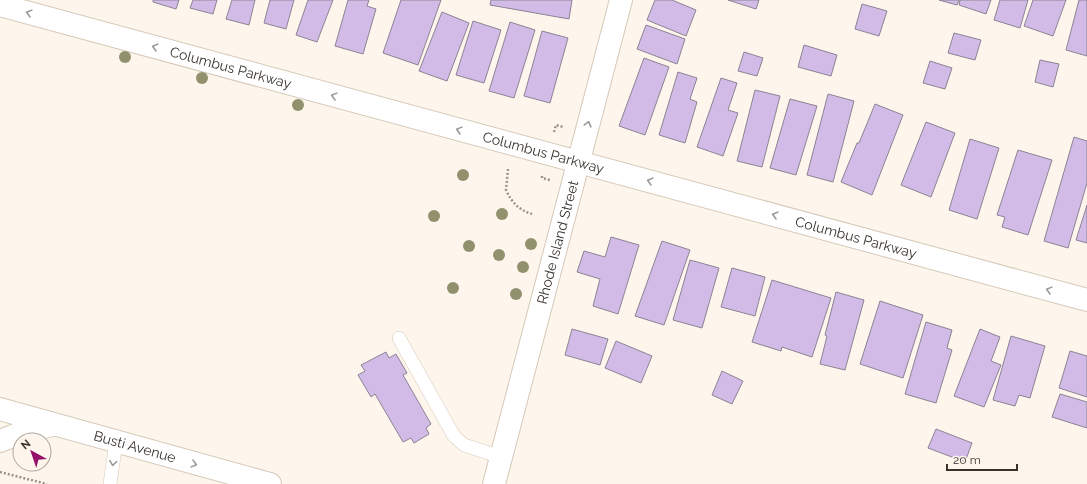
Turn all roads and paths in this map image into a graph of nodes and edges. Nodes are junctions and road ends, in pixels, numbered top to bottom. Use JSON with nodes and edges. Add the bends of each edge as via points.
{"nodes":[{"id":1,"x":621,"y":0,"type":"edge"},
{"id":2,"x":0,"y":5,"type":"edge"},
{"id":3,"x":564,"y":127,"type":"dead end"},
{"id":4,"x":554,"y":134,"type":"dead end"},
{"id":5,"x":578,"y":162,"type":"junction"},
{"id":6,"x":508,"y":169,"type":"dead end"},
{"id":7,"x":542,"y":178,"type":"dead end"},
{"id":8,"x":550,"y":180,"type":"dead end"},
{"id":9,"x":532,"y":214,"type":"dead end"},
{"id":10,"x":1087,"y":300,"type":"edge"},
{"id":11,"x":399,"y":338,"type":"dead end"},
{"id":12,"x":0,"y":410,"type":"edge"},
{"id":13,"x":52,"y":425,"type":"junction"},
{"id":14,"x":0,"y":441,"type":"edge"},
{"id":15,"x":116,"y":442,"type":"junction"},
{"id":16,"x":501,"y":457,"type":"junction"},
{"id":17,"x":0,"y":472,"type":"edge"},
{"id":18,"x":47,"y":484,"type":"edge"},
{"id":19,"x":110,"y":484,"type":"edge"},
{"id":20,"x":270,"y":484,"type":"edge"},
{"id":21,"x":494,"y":484,"type":"edge"}],
"edges":[{"from":5,"to":1,"type":"street","name":"Rhode Island Street","one_way":true},
{"from":5,"to":2,"type":"street","name":"Columbus Parkway","one_way":true},
{"from":3,"to":4,"type":"path","via":[[556,125]]},
{"from":10,"to":5,"type":"street","name":"Columbus Parkway","one_way":true},
{"from":5,"to":16,"type":"street","name":"Rhode Island Street"},
{"from":6,"to":9,"type":"path","via":[[506,190],[515,205],[522,211]]},
{"from":7,"to":8,"type":"path"},
{"from":11,"to":16,"type":"lane","via":[[454,436],[464,445]]},
{"from":12,"to":13,"type":"street","name":"Busti Avenue"},
{"from":13,"to":14,"type":"street"},
{"from":13,"to":15,"type":"street","name":"Busti Avenue"},
{"from":15,"to":19,"type":"lane","one_way":true},
{"from":15,"to":20,"type":"street","name":"Busti Avenue","one_way":true},
{"from":16,"to":21,"type":"street","name":"Rhode Island Street"},
{"from":17,"to":18,"type":"path"}]}
